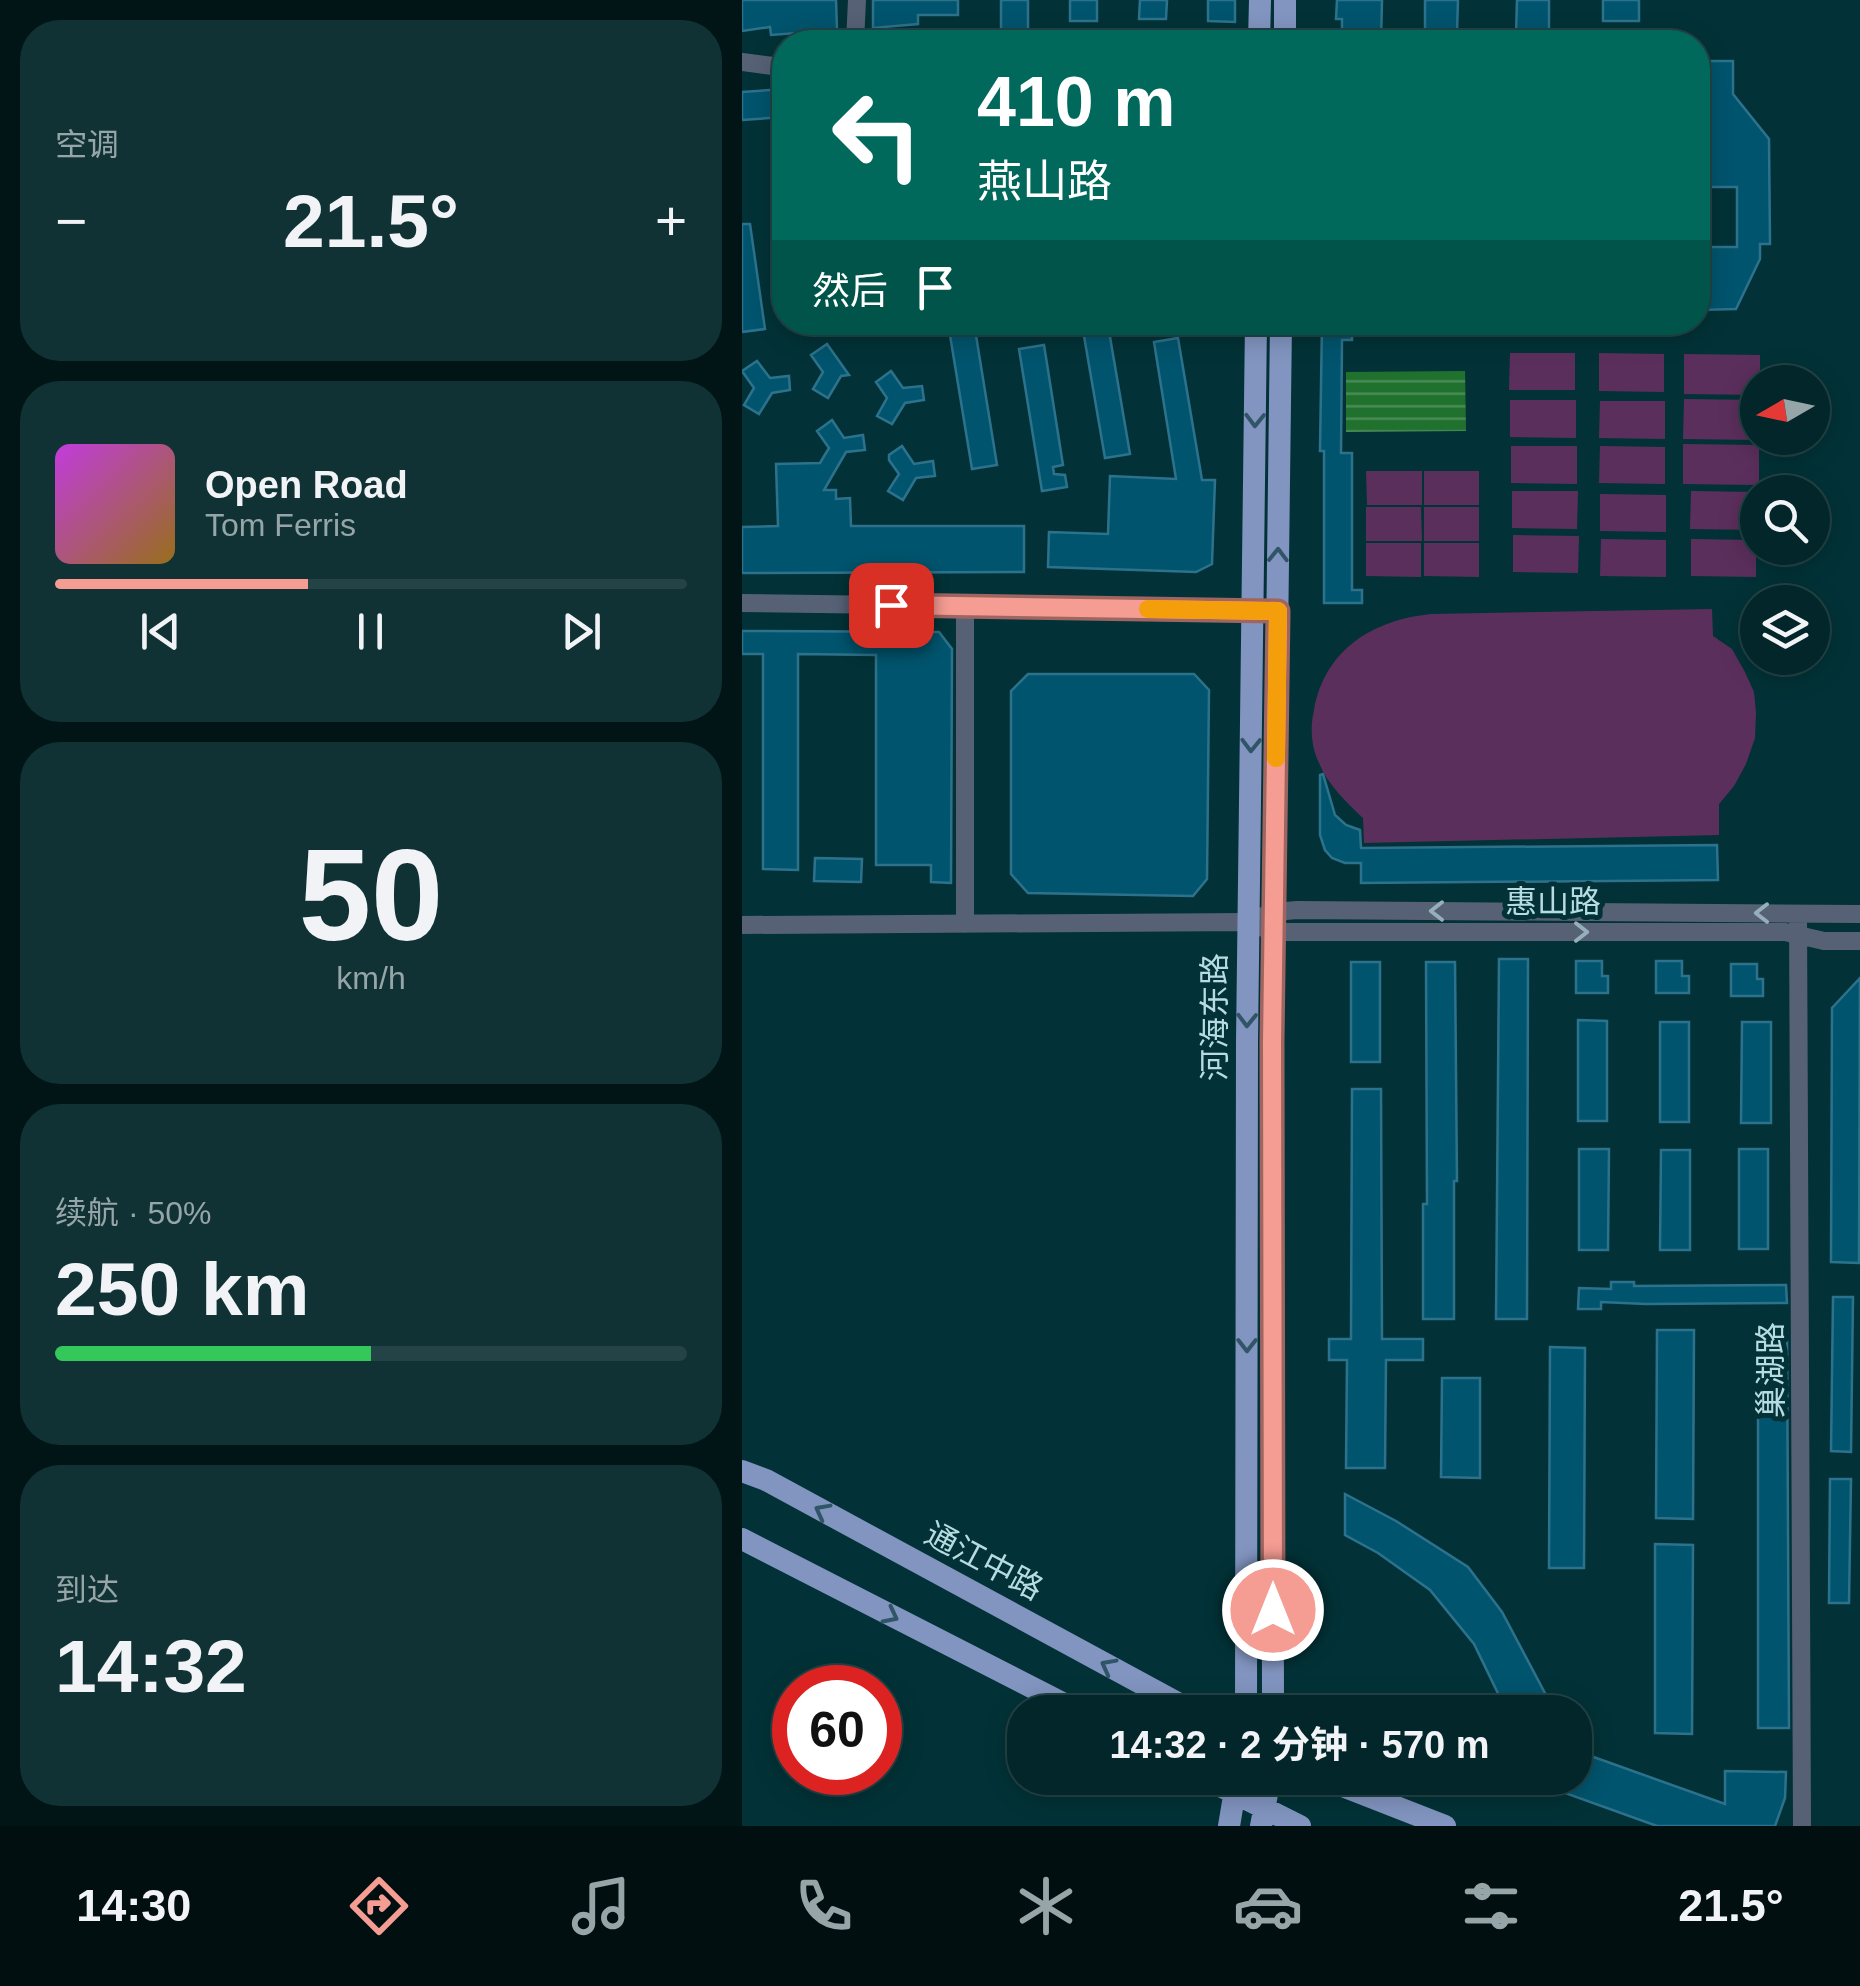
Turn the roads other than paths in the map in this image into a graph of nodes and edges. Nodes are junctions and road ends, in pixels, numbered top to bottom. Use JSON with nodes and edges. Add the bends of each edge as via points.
{"nodes":[{"id":1,"x":857,"y":0,"type":"edge"},
{"id":2,"x":1260,"y":0,"type":"edge"},
{"id":3,"x":1286,"y":0,"type":"edge"},
{"id":4,"x":856,"y":30,"type":"edge"},
{"id":5,"x":1260,"y":30,"type":"edge"},
{"id":6,"x":1285,"y":30,"type":"edge"},
{"id":7,"x":742,"y":62,"type":"edge"},
{"id":8,"x":772,"y":66,"type":"edge"},
{"id":9,"x":1256,"y":335,"type":"edge"},
{"id":10,"x":1281,"y":335,"type":"edge"},
{"id":11,"x":742,"y":604,"type":"edge"},
{"id":12,"x":965,"y":606,"type":"junction"},
{"id":13,"x":1252,"y":610,"type":"junction"},
{"id":14,"x":1278,"y":611,"type":"junction"},
{"id":15,"x":1798,"y":914,"type":"junction"},
{"id":16,"x":1860,"y":914,"type":"edge"},
{"id":17,"x":1248,"y":922,"type":"junction"},
{"id":18,"x":1274,"y":922,"type":"junction"},
{"id":19,"x":964,"y":924,"type":"junction"},
{"id":20,"x":742,"y":925,"type":"edge"},
{"id":21,"x":1798,"y":934,"type":"junction"},
{"id":22,"x":1860,"y":941,"type":"edge"},
{"id":23,"x":742,"y":1471,"type":"edge"},
{"id":24,"x":742,"y":1539,"type":"edge"},
{"id":25,"x":1047,"y":1695,"type":"edge"},
{"id":26,"x":1163,"y":1695,"type":"edge"},
{"id":27,"x":1246,"y":1695,"type":"edge"},
{"id":28,"x":1273,"y":1695,"type":"edge"},
{"id":29,"x":1234,"y":1795,"type":"edge"},
{"id":30,"x":1244,"y":1795,"type":"edge"},
{"id":31,"x":1366,"y":1795,"type":"edge"},
{"id":32,"x":1264,"y":1818,"type":"edge"},
{"id":33,"x":1229,"y":1826,"type":"edge"},
{"id":34,"x":1300,"y":1826,"type":"edge"},
{"id":35,"x":1445,"y":1826,"type":"edge"},
{"id":36,"x":1802,"y":1826,"type":"edge"}],
"edges":[{"from":1,"to":4,"type":"street"},
{"from":2,"to":5,"type":"main road"},
{"from":3,"to":6,"type":"main road"},
{"from":7,"to":8,"type":"street"},
{"from":9,"to":13,"type":"main road","name":"河海东路","one_way":true},
{"from":14,"to":10,"type":"main road","name":"河海东路","one_way":true},
{"from":11,"to":12,"type":"street"},
{"from":12,"to":13,"type":"street"},
{"from":12,"to":19,"type":"street"},
{"from":13,"to":14,"type":"street"},
{"from":13,"to":17,"type":"main road","name":"河海东路","one_way":true},
{"from":14,"to":18,"type":"main road","name":"河海东路"},
{"from":15,"to":16,"type":"street","name":"惠山路"},
{"from":15,"to":18,"type":"street","name":"惠山路","one_way":true},
{"from":15,"to":21,"type":"street","name":"巢湖路"},
{"from":17,"to":18,"type":"street","name":"惠山路"},
{"from":17,"to":19,"type":"street","name":"惠山路"},
{"from":17,"to":27,"type":"main road","name":"河海东路","one_way":true},
{"from":18,"to":21,"type":"street","name":"惠山路","one_way":true},
{"from":18,"to":28,"type":"main road","name":"河海东路"},
{"from":19,"to":20,"type":"street","name":"惠山路"},
{"from":21,"to":22,"type":"street","name":"惠山路"},
{"from":21,"to":36,"type":"street","name":"巢湖路"},
{"from":26,"to":23,"type":"main road","name":"通江中路","one_way":true},
{"from":24,"to":25,"type":"main road","one_way":true},
{"from":29,"to":33,"type":"main road"},
{"from":30,"to":32,"type":"main road"},
{"from":31,"to":35,"type":"main road"},
{"from":32,"to":34,"type":"main road"}]}
